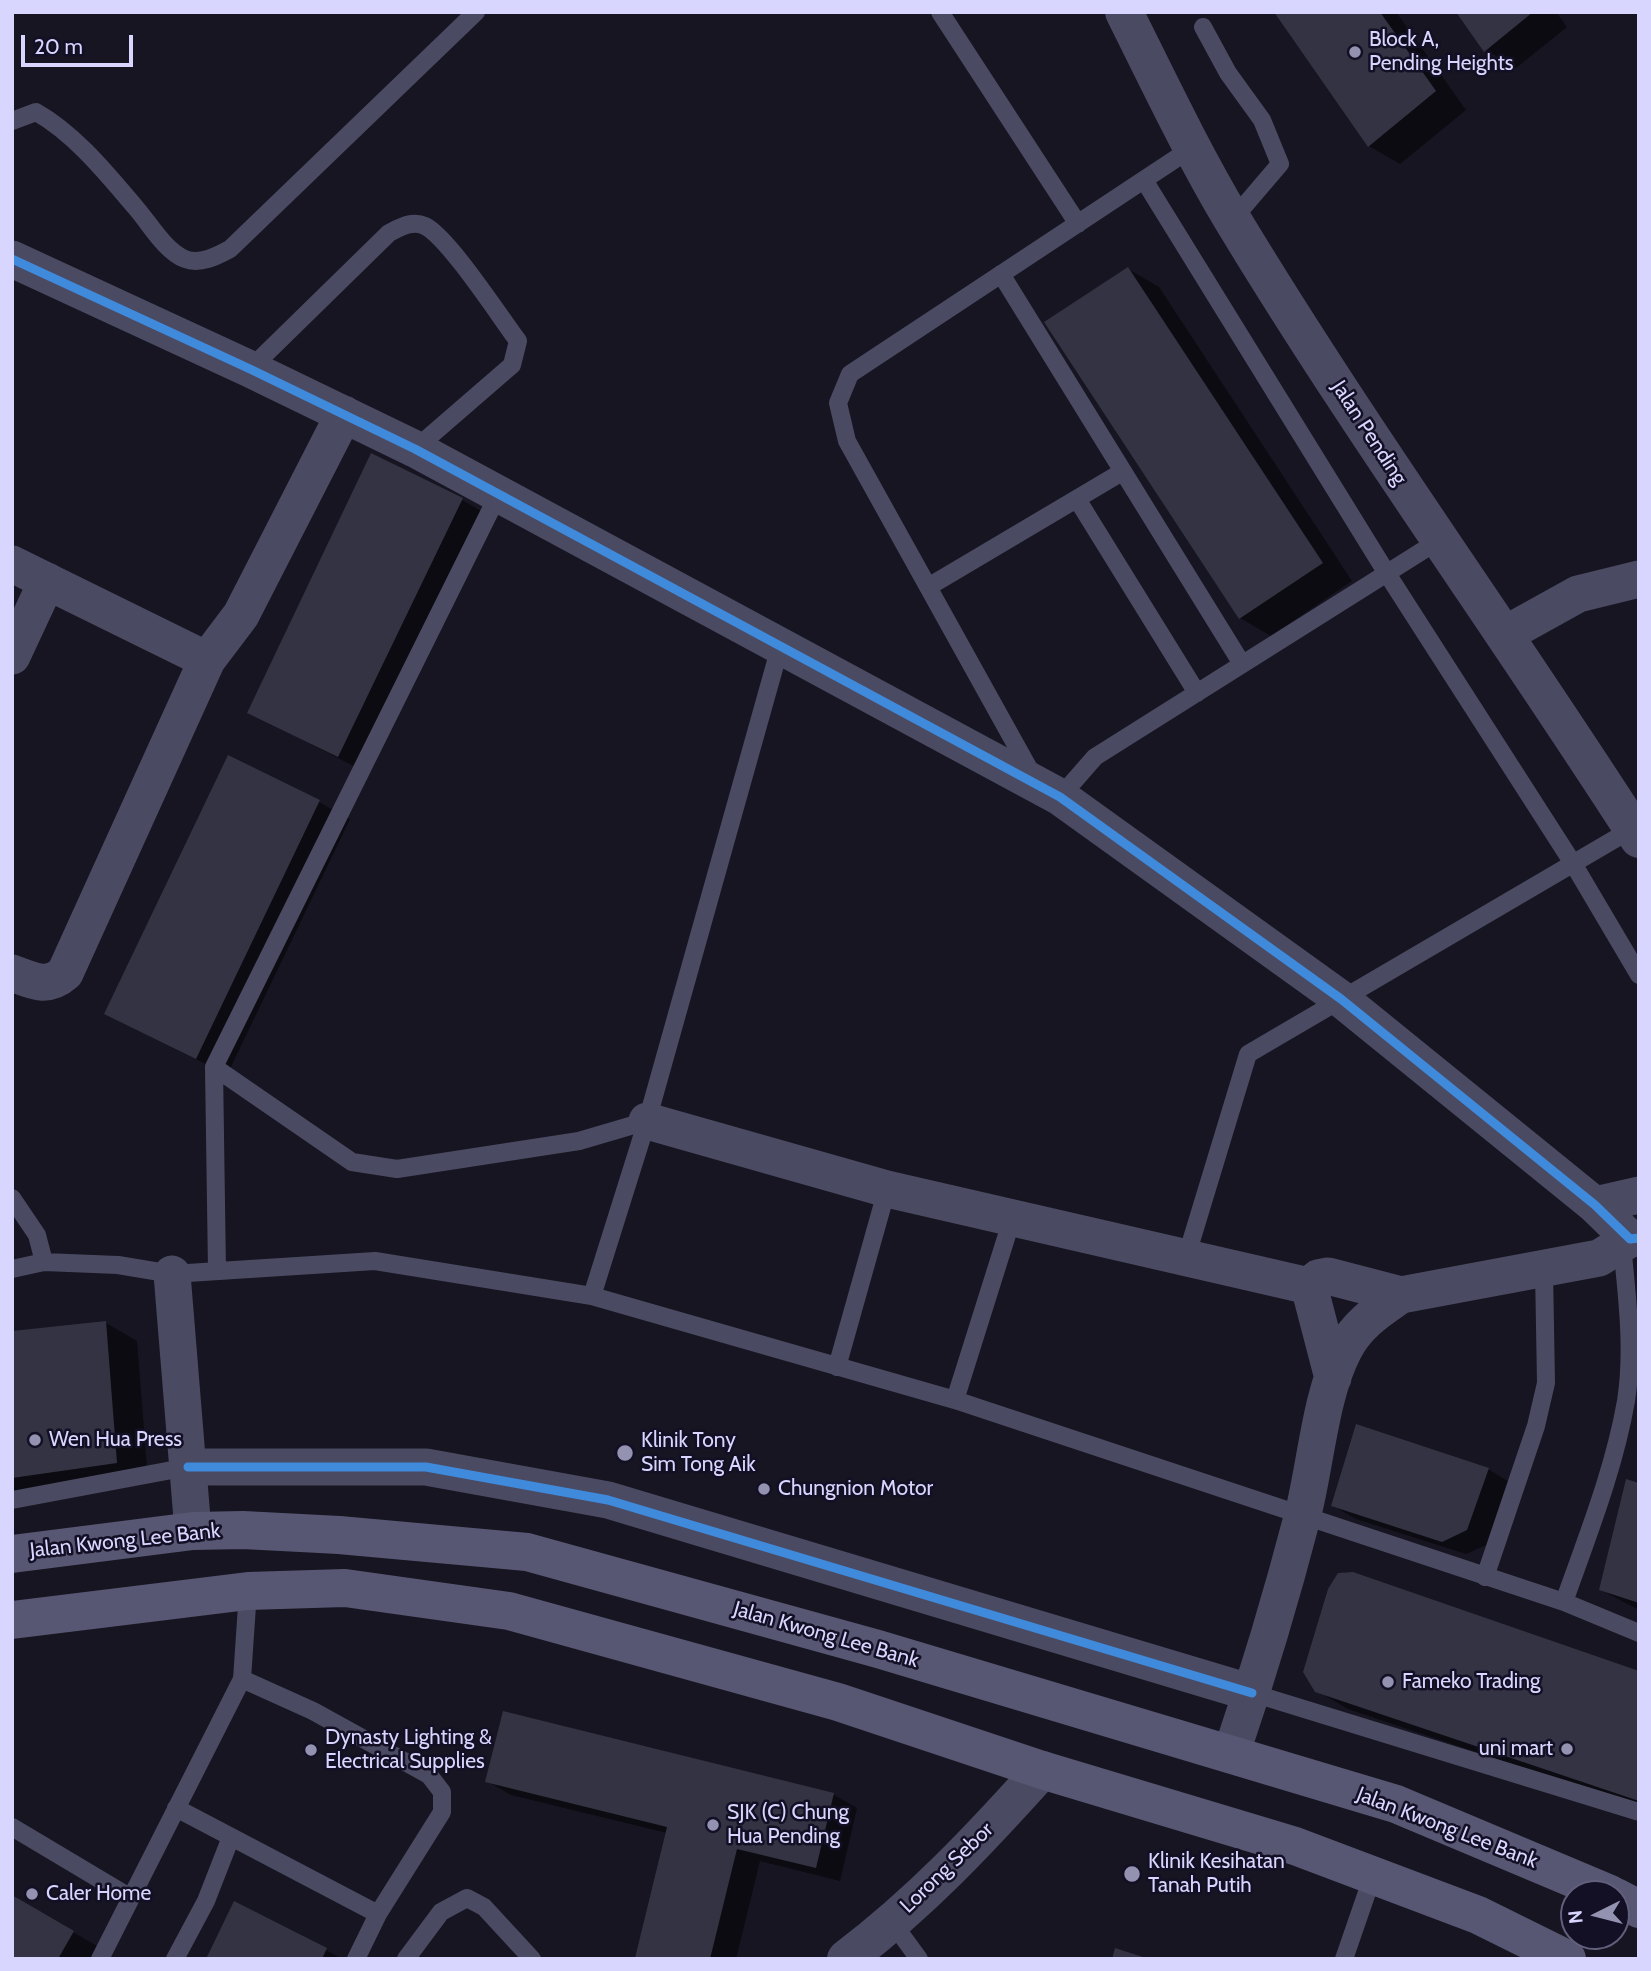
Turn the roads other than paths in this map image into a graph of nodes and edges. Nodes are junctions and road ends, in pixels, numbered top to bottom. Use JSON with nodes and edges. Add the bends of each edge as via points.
{"nodes":[{"id":1,"x":476,"y":12,"type":"edge"},
{"id":2,"x":940,"y":12,"type":"edge"},
{"id":3,"x":1124,"y":12,"type":"edge"},
{"id":4,"x":1203,"y":27,"type":"dead end"},
{"id":5,"x":12,"y":121,"type":"edge"},
{"id":6,"x":1192,"y":148,"type":"junction"},
{"id":7,"x":1144,"y":180,"type":"junction"},
{"id":8,"x":1233,"y":219,"type":"junction"},
{"id":9,"x":1078,"y":224,"type":"junction"},
{"id":10,"x":12,"y":259,"type":"edge"},
{"id":11,"x":1001,"y":274,"type":"junction"},
{"id":12,"x":250,"y":369,"type":"junction"},
{"id":13,"x":344,"y":414,"type":"junction"},
{"id":14,"x":415,"y":450,"type":"junction"},
{"id":15,"x":1122,"y":472,"type":"junction"},
{"id":16,"x":498,"y":495,"type":"junction"},
{"id":17,"x":1077,"y":499,"type":"junction"},
{"id":18,"x":1438,"y":541,"type":"junction"},
{"id":19,"x":12,"y":564,"type":"edge"},
{"id":20,"x":1387,"y":572,"type":"junction"},
{"id":21,"x":1639,"y":579,"type":"edge"},
{"id":22,"x":47,"y":581,"type":"junction"},
{"id":23,"x":928,"y":587,"type":"junction"},
{"id":24,"x":1504,"y":635,"type":"junction"},
{"id":25,"x":780,"y":648,"type":"junction"},
{"id":26,"x":12,"y":656,"type":"edge"},
{"id":27,"x":207,"y":660,"type":"junction"},
{"id":28,"x":1242,"y":664,"type":"junction"},
{"id":29,"x":1197,"y":693,"type":"junction"},
{"id":30,"x":1048,"y":790,"type":"junction"},
{"id":31,"x":1635,"y":834,"type":"edge"},
{"id":32,"x":1574,"y":865,"type":"junction"},
{"id":33,"x":12,"y":973,"type":"edge"},
{"id":34,"x":1639,"y":975,"type":"edge"},
{"id":35,"x":1341,"y":999,"type":"junction"},
{"id":36,"x":214,"y":1067,"type":"junction"},
{"id":37,"x":647,"y":1121,"type":"junction"},
{"id":38,"x":887,"y":1189,"type":"junction"},
{"id":39,"x":1639,"y":1195,"type":"edge"},
{"id":40,"x":12,"y":1198,"type":"edge"},
{"id":41,"x":1595,"y":1205,"type":"junction"},
{"id":42,"x":1012,"y":1219,"type":"junction"},
{"id":43,"x":1630,"y":1241,"type":"edge"},
{"id":44,"x":1186,"y":1258,"type":"junction"},
{"id":45,"x":44,"y":1262,"type":"junction"},
{"id":46,"x":12,"y":1269,"type":"edge"},
{"id":47,"x":1544,"y":1270,"type":"junction"},
{"id":48,"x":217,"y":1271,"type":"junction"},
{"id":49,"x":172,"y":1274,"type":"junction"},
{"id":50,"x":1309,"y":1286,"type":"junction"},
{"id":51,"x":1401,"y":1295,"type":"junction"},
{"id":52,"x":592,"y":1296,"type":"junction"},
{"id":53,"x":837,"y":1367,"type":"junction"},
{"id":54,"x":1333,"y":1378,"type":"junction"},
{"id":55,"x":955,"y":1400,"type":"junction"},
{"id":56,"x":188,"y":1467,"type":"junction"},
{"id":57,"x":12,"y":1500,"type":"edge"},
{"id":58,"x":1303,"y":1514,"type":"junction"},
{"id":59,"x":193,"y":1531,"type":"junction"},
{"id":60,"x":12,"y":1554,"type":"edge"},
{"id":61,"x":1485,"y":1577,"type":"junction"},
{"id":62,"x":248,"y":1591,"type":"junction"},
{"id":63,"x":1564,"y":1602,"type":"junction"},
{"id":64,"x":12,"y":1620,"type":"edge"},
{"id":65,"x":1639,"y":1633,"type":"edge"},
{"id":66,"x":242,"y":1678,"type":"junction"},
{"id":67,"x":1252,"y":1693,"type":"junction"},
{"id":68,"x":1231,"y":1754,"type":"junction"},
{"id":69,"x":1042,"y":1770,"type":"junction"},
{"id":70,"x":176,"y":1808,"type":"junction"},
{"id":71,"x":1639,"y":1812,"type":"edge"},
{"id":72,"x":12,"y":1827,"type":"edge"},
{"id":73,"x":231,"y":1837,"type":"junction"},
{"id":74,"x":1373,"y":1875,"type":"junction"},
{"id":75,"x":1578,"y":1880,"type":"edge"},
{"id":76,"x":131,"y":1898,"type":"junction"},
{"id":77,"x":378,"y":1914,"type":"junction"},
{"id":78,"x":892,"y":1922,"type":"junction"},
{"id":79,"x":100,"y":1959,"type":"edge"},
{"id":80,"x":175,"y":1959,"type":"edge"},
{"id":81,"x":356,"y":1959,"type":"edge"},
{"id":82,"x":406,"y":1959,"type":"edge"},
{"id":83,"x":532,"y":1959,"type":"edge"},
{"id":84,"x":846,"y":1959,"type":"edge"},
{"id":85,"x":919,"y":1959,"type":"edge"},
{"id":86,"x":1344,"y":1959,"type":"edge"},
{"id":87,"x":1567,"y":1959,"type":"edge"}],
"edges":[{"from":1,"to":5,"type":"lane","via":[[230,249],[209,260],[186,260],[171,249],[57,124],[36,112]]},
{"from":2,"to":9,"type":"lane"},
{"from":3,"to":6,"type":"street","name":"Jalan Pending"},
{"from":4,"to":8,"type":"lane","via":[[1228,73],[1262,120],[1280,163]]},
{"from":6,"to":7,"type":"lane"},
{"from":6,"to":8,"type":"street","name":"Jalan Pending"},
{"from":7,"to":9,"type":"lane"},
{"from":7,"to":20,"type":"lane"},
{"from":8,"to":18,"type":"street","name":"Jalan Pending"},
{"from":9,"to":11,"type":"lane"},
{"from":10,"to":12,"type":"street"},
{"from":11,"to":15,"type":"lane"},
{"from":11,"to":23,"type":"lane","via":[[850,374],[838,402],[847,441]]},
{"from":12,"to":13,"type":"street"},
{"from":12,"to":14,"type":"lane","via":[[389,233],[411,223],[426,226],[518,341],[512,365]]},
{"from":13,"to":14,"type":"street"},
{"from":13,"to":27,"type":"street","via":[[241,615]]},
{"from":14,"to":16,"type":"street"},
{"from":15,"to":17,"type":"lane"},
{"from":15,"to":28,"type":"lane"},
{"from":16,"to":25,"type":"street"},
{"from":16,"to":36,"type":"lane"},
{"from":17,"to":23,"type":"lane"},
{"from":17,"to":29,"type":"lane"},
{"from":18,"to":20,"type":"lane"},
{"from":18,"to":24,"type":"street","name":"Jalan Pending"},
{"from":19,"to":22,"type":"street"},
{"from":20,"to":28,"type":"lane"},
{"from":20,"to":32,"type":"lane"},
{"from":21,"to":24,"type":"street","via":[[1578,594]]},
{"from":22,"to":26,"type":"street"},
{"from":22,"to":27,"type":"street"},
{"from":23,"to":30,"type":"lane"},
{"from":24,"to":31,"type":"street","name":"Jalan Pending"},
{"from":25,"to":30,"type":"street"},
{"from":25,"to":37,"type":"lane"},
{"from":27,"to":33,"type":"street","via":[[65,974],[54,984],[43,984]]},
{"from":28,"to":29,"type":"lane"},
{"from":29,"to":30,"type":"lane"},
{"from":30,"to":35,"type":"street"},
{"from":31,"to":32,"type":"lane"},
{"from":32,"to":34,"type":"lane"},
{"from":32,"to":35,"type":"lane"},
{"from":35,"to":41,"type":"street"},
{"from":35,"to":44,"type":"lane","via":[[1248,1054]]},
{"from":36,"to":37,"type":"lane","via":[[352,1162],[397,1169],[579,1141]]},
{"from":36,"to":48,"type":"lane"},
{"from":37,"to":38,"type":"street"},
{"from":37,"to":52,"type":"lane"},
{"from":38,"to":42,"type":"street"},
{"from":38,"to":53,"type":"lane"},
{"from":39,"to":41,"type":"street"},
{"from":40,"to":45,"type":"lane","via":[[37,1235]]},
{"from":41,"to":43,"type":"street"},
{"from":42,"to":44,"type":"street"},
{"from":42,"to":55,"type":"lane"},
{"from":43,"to":47,"type":"street","via":[[1599,1258]]},
{"from":43,"to":63,"type":"lane","via":[[1626,1399],[1612,1463]]},
{"from":44,"to":50,"type":"street"},
{"from":45,"to":46,"type":"lane"},
{"from":45,"to":49,"type":"lane","via":[[118,1265]]},
{"from":47,"to":51,"type":"street"},
{"from":47,"to":61,"type":"lane","via":[[1546,1383]]},
{"from":48,"to":49,"type":"lane"},
{"from":48,"to":52,"type":"lane","via":[[375,1261]]},
{"from":49,"to":56,"type":"street"},
{"from":50,"to":51,"type":"street","via":[[1328,1276]]},
{"from":50,"to":54,"type":"street"},
{"from":51,"to":54,"type":"street","via":[[1363,1322],[1344,1349]]},
{"from":52,"to":53,"type":"lane"},
{"from":53,"to":55,"type":"lane"},
{"from":54,"to":58,"type":"street"},
{"from":55,"to":58,"type":"lane"},
{"from":56,"to":57,"type":"lane"},
{"from":56,"to":59,"type":"street"},
{"from":56,"to":67,"type":"street","via":[[426,1467],[608,1500]]},
{"from":58,"to":61,"type":"lane"},
{"from":58,"to":67,"type":"street"},
{"from":59,"to":60,"type":"main road","name":"Jalan Kwong Lee Bank"},
{"from":59,"to":68,"type":"main road","name":"Jalan Kwong Lee Bank","via":[[339,1535],[527,1552],[878,1649]]},
{"from":61,"to":63,"type":"lane"},
{"from":62,"to":64,"type":"main road"},
{"from":62,"to":66,"type":"lane"},
{"from":62,"to":69,"type":"main road","via":[[345,1588],[509,1611],[838,1702]]},
{"from":63,"to":65,"type":"lane"},
{"from":66,"to":70,"type":"lane"},
{"from":66,"to":77,"type":"lane","via":[[313,1711],[429,1776],[442,1792],[442,1812]]},
{"from":67,"to":68,"type":"street"},
{"from":67,"to":71,"type":"lane"},
{"from":68,"to":75,"type":"main road","name":"Jalan Kwong Lee Bank","via":[[1396,1804]]},
{"from":69,"to":74,"type":"main road","via":[[1295,1846]]},
{"from":69,"to":78,"type":"street","name":"Lorong Sebor","via":[[960,1861]]},
{"from":70,"to":73,"type":"lane"},
{"from":70,"to":76,"type":"lane"},
{"from":72,"to":76,"type":"lane"},
{"from":73,"to":77,"type":"lane"},
{"from":73,"to":80,"type":"lane","via":[[206,1901]]},
{"from":74,"to":86,"type":"lane"},
{"from":74,"to":87,"type":"main road","via":[[1478,1915]]},
{"from":76,"to":79,"type":"lane"},
{"from":77,"to":81,"type":"lane"},
{"from":78,"to":84,"type":"street","name":"Lorong Sebor"},
{"from":78,"to":85,"type":"lane"},
{"from":82,"to":83,"type":"lane","via":[[441,1912],[467,1898],[484,1907]]}]}
